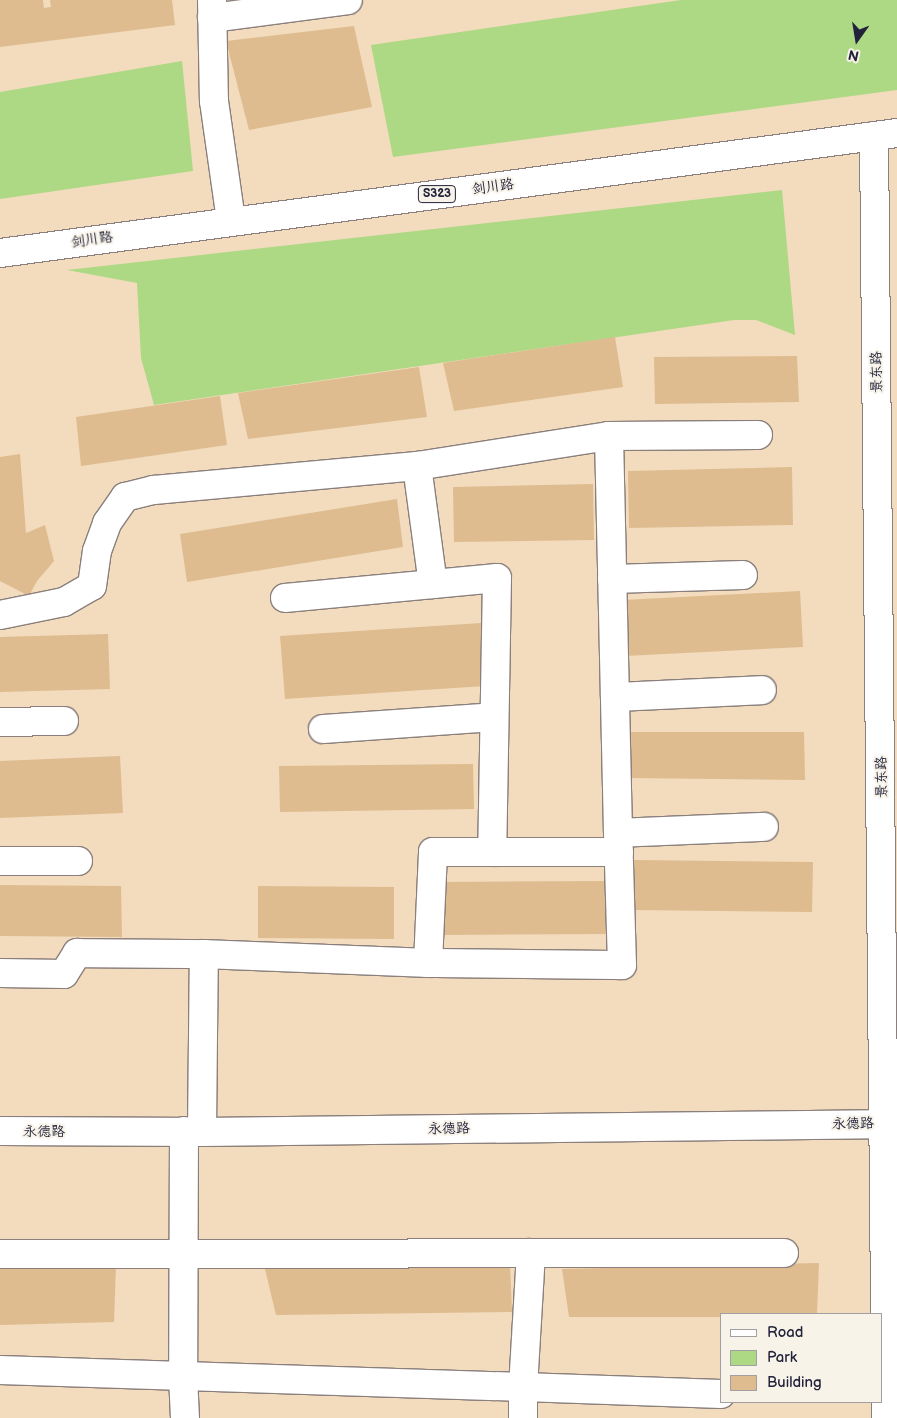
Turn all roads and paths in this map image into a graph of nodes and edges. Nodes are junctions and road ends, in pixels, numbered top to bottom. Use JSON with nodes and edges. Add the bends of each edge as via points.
{"nodes":[{"id":1,"x":348,"y":0,"type":"edge"},
{"id":2,"x":212,"y":9,"type":"edge"},
{"id":3,"x":886,"y":135,"type":"edge"},
{"id":4,"x":231,"y":221,"type":"junction"},
{"id":5,"x":0,"y":253,"type":"edge"},
{"id":6,"x":758,"y":434,"type":"dead end"},
{"id":7,"x":609,"y":436,"type":"junction"},
{"id":8,"x":417,"y":466,"type":"junction"},
{"id":9,"x":743,"y":575,"type":"dead end"},
{"id":10,"x":612,"y":579,"type":"junction"},
{"id":11,"x":434,"y":584,"type":"junction"},
{"id":12,"x":285,"y":598,"type":"dead end"},
{"id":13,"x":0,"y":615,"type":"edge"},
{"id":14,"x":762,"y":690,"type":"dead end"},
{"id":15,"x":615,"y":697,"type":"junction"},
{"id":16,"x":494,"y":717,"type":"junction"},
{"id":17,"x":64,"y":721,"type":"dead end"},
{"id":18,"x":0,"y":722,"type":"edge"},
{"id":19,"x":323,"y":729,"type":"dead end"},
{"id":20,"x":764,"y":828,"type":"dead end"},
{"id":21,"x":619,"y":842,"type":"junction"},
{"id":22,"x":492,"y":852,"type":"junction"},
{"id":23,"x":0,"y":861,"type":"edge"},
{"id":24,"x":78,"y":861,"type":"dead end"},
{"id":25,"x":204,"y":954,"type":"junction"},
{"id":26,"x":428,"y":963,"type":"junction"},
{"id":27,"x":0,"y":973,"type":"edge"},
{"id":28,"x":891,"y":1124,"type":"edge"},
{"id":29,"x":193,"y":1131,"type":"junction"},
{"id":30,"x":0,"y":1132,"type":"edge"},
{"id":31,"x":184,"y":1253,"type":"junction"},
{"id":32,"x":530,"y":1253,"type":"junction"},
{"id":33,"x":784,"y":1253,"type":"dead end"},
{"id":34,"x":0,"y":1254,"type":"edge"},
{"id":35,"x":0,"y":1370,"type":"edge"},
{"id":36,"x":183,"y":1376,"type":"junction"},
{"id":37,"x":523,"y":1387,"type":"junction"},
{"id":38,"x":720,"y":1394,"type":"edge"},
{"id":39,"x":185,"y":1418,"type":"edge"},
{"id":40,"x":523,"y":1418,"type":"edge"},
{"id":41,"x":886,"y":1418,"type":"edge"}],
"edges":[{"from":1,"to":2,"type":"street"},
{"from":2,"to":4,"type":"street","via":[[214,101]]},
{"from":3,"to":4,"type":"street","name":"剑川路","number":"S323"},
{"from":3,"to":28,"type":"street","name":"景东路"},
{"from":4,"to":5,"type":"street","name":"剑川路","number":"S323"},
{"from":6,"to":7,"type":"street"},
{"from":7,"to":8,"type":"street"},
{"from":7,"to":10,"type":"street"},
{"from":8,"to":11,"type":"street"},
{"from":8,"to":13,"type":"street","via":[[154,490],[125,497],[107,523],[97,551],[92,586],[64,602]]},
{"from":9,"to":10,"type":"street"},
{"from":10,"to":15,"type":"street"},
{"from":11,"to":12,"type":"street"},
{"from":11,"to":16,"type":"street","via":[[497,578]]},
{"from":14,"to":15,"type":"street"},
{"from":15,"to":21,"type":"street"},
{"from":16,"to":19,"type":"street"},
{"from":16,"to":22,"type":"street"},
{"from":17,"to":18,"type":"street"},
{"from":20,"to":21,"type":"street"},
{"from":21,"to":22,"type":"street"},
{"from":21,"to":26,"type":"street","via":[[622,965]]},
{"from":22,"to":26,"type":"street","via":[[433,852]]},
{"from":23,"to":24,"type":"street"},
{"from":25,"to":26,"type":"street"},
{"from":25,"to":27,"type":"street","via":[[77,953],[64,974]]},
{"from":25,"to":29,"type":"street"},
{"from":28,"to":29,"type":"street","name":"永德路"},
{"from":28,"to":41,"type":"street","name":"景东路"},
{"from":29,"to":30,"type":"street","name":"永德路"},
{"from":29,"to":31,"type":"street"},
{"from":31,"to":32,"type":"street"},
{"from":31,"to":34,"type":"street"},
{"from":31,"to":36,"type":"street"},
{"from":32,"to":33,"type":"street"},
{"from":32,"to":37,"type":"street"},
{"from":35,"to":36,"type":"street"},
{"from":36,"to":37,"type":"street"},
{"from":36,"to":39,"type":"street"},
{"from":37,"to":38,"type":"street"},
{"from":37,"to":40,"type":"street"}]}
